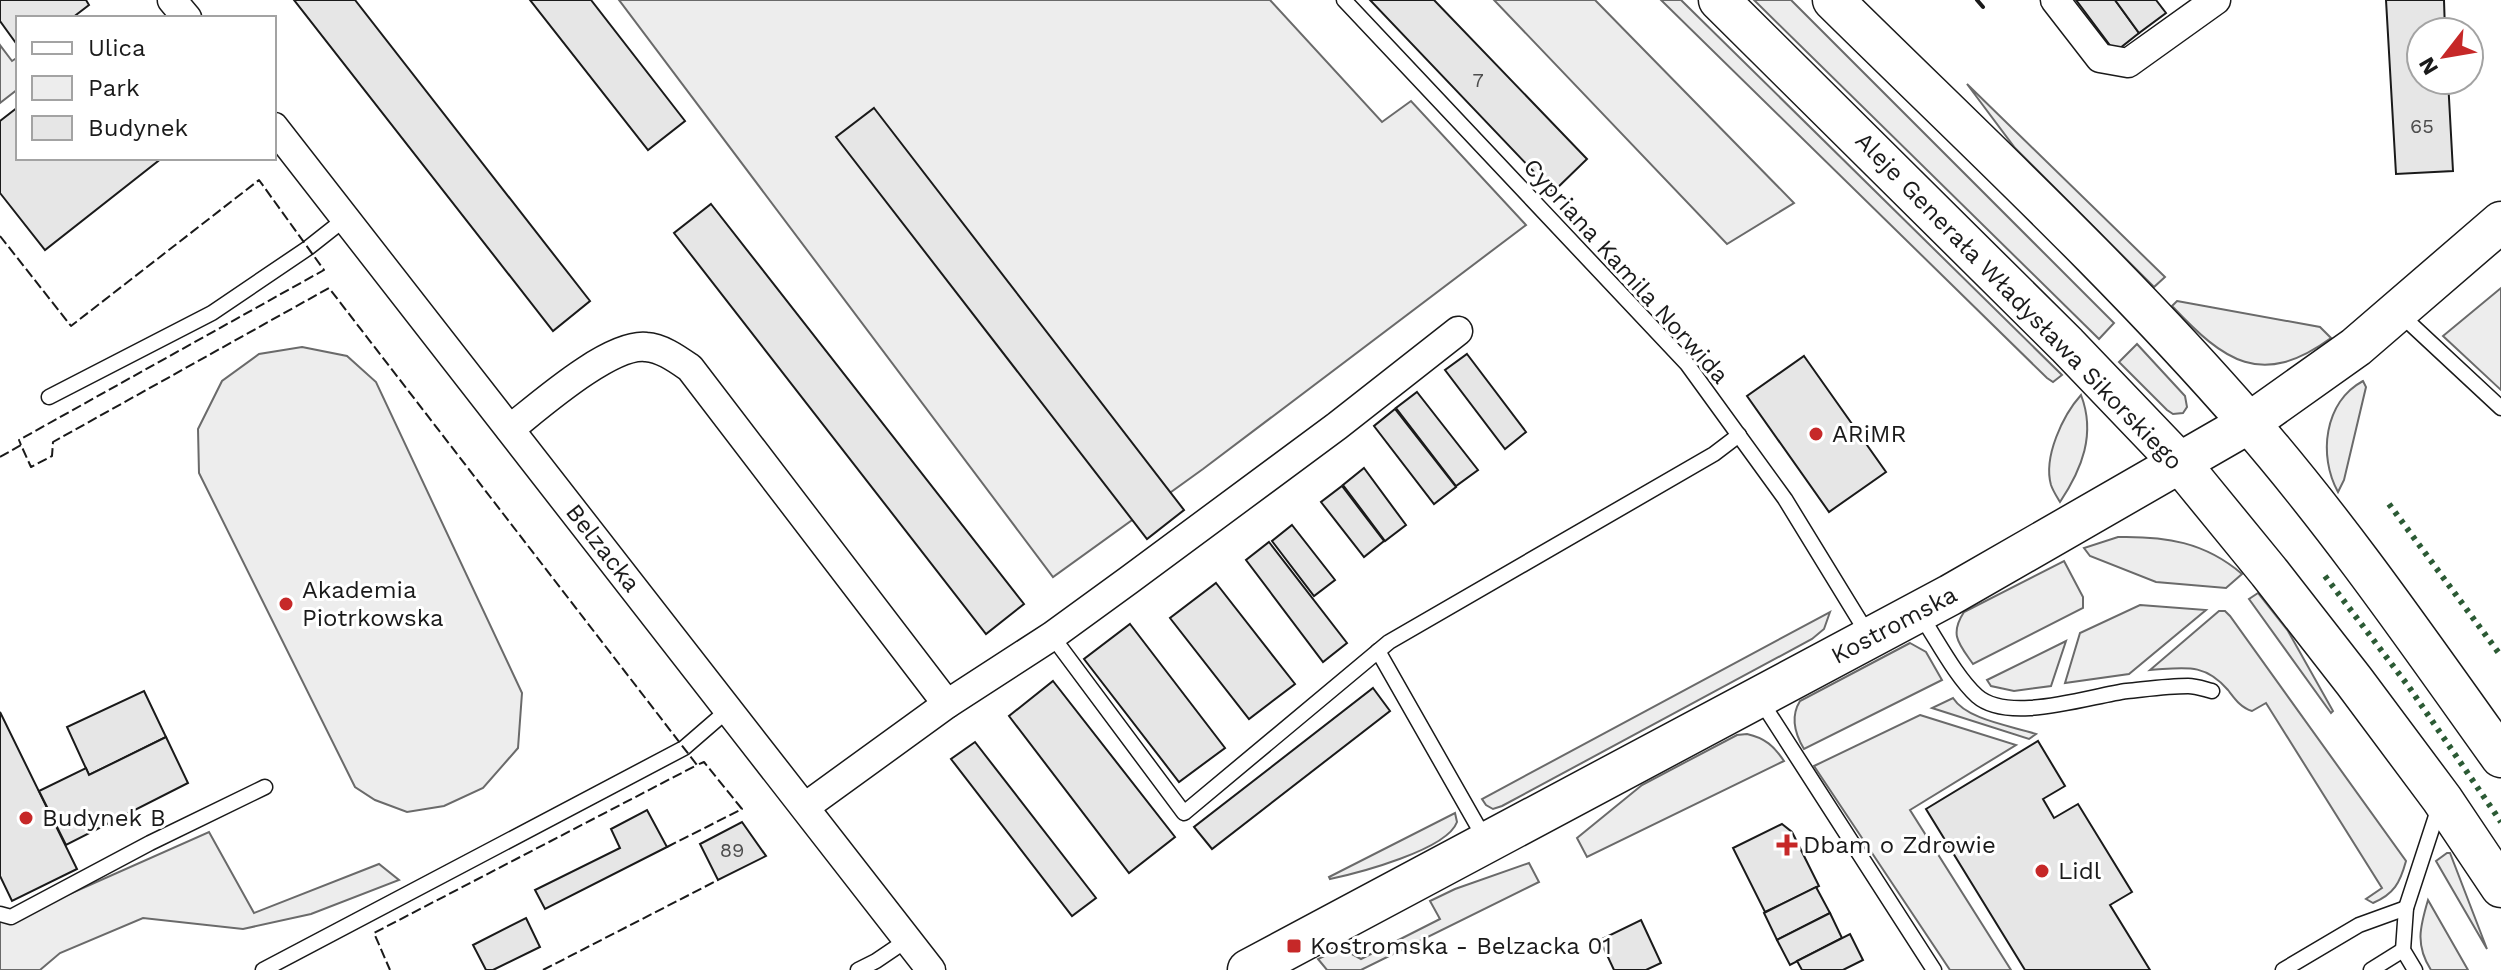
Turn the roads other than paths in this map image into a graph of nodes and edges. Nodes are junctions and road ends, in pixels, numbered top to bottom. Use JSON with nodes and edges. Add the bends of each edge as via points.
{"nodes":[{"id":1,"x":172,"y":0,"type":"edge"},
{"id":2,"x":1344,"y":0,"type":"edge"},
{"id":3,"x":1719,"y":0,"type":"edge"},
{"id":4,"x":1833,"y":0,"type":"edge"},
{"id":5,"x":2055,"y":0,"type":"edge"},
{"id":6,"x":2216,"y":0,"type":"edge"},
{"id":7,"x":185,"y":16,"type":"edge"},
{"id":8,"x":276,"y":130,"type":"edge"},
{"id":9,"x":346,"y":218,"type":"junction"},
{"id":10,"x":2501,"y":222,"type":"edge"},
{"id":11,"x":2397,"y":311,"type":"junction"},
{"id":12,"x":1458,"y":331,"type":"dead end"},
{"id":13,"x":49,"y":397,"type":"dead end"},
{"id":14,"x":2501,"y":408,"type":"edge"},
{"id":15,"x":2249,"y":423,"type":"junction"},
{"id":16,"x":510,"y":429,"type":"junction"},
{"id":17,"x":1739,"y":435,"type":"junction"},
{"id":18,"x":2179,"y":462,"type":"junction"},
{"id":19,"x":1919,"y":612,"type":"junction"},
{"id":20,"x":1052,"y":636,"type":"junction"},
{"id":21,"x":1869,"y":638,"type":"junction"},
{"id":22,"x":1378,"y":651,"type":"junction"},
{"id":23,"x":2212,"y":691,"type":"dead end"},
{"id":24,"x":1759,"y":697,"type":"junction"},
{"id":25,"x":947,"y":704,"type":"junction"},
{"id":26,"x":729,"y":709,"type":"junction"},
{"id":27,"x":2501,"y":757,"type":"edge"},
{"id":28,"x":265,"y":787,"type":"dead end"},
{"id":29,"x":2442,"y":799,"type":"junction"},
{"id":30,"x":805,"y":807,"type":"junction"},
{"id":31,"x":1487,"y":842,"type":"junction"},
{"id":32,"x":2501,"y":887,"type":"edge"},
{"id":33,"x":2406,"y":908,"type":"junction"},
{"id":34,"x":0,"y":914,"type":"edge"},
{"id":35,"x":907,"y":940,"type":"junction"},
{"id":36,"x":2403,"y":950,"type":"junction"},
{"id":37,"x":263,"y":970,"type":"edge"},
{"id":38,"x":858,"y":970,"type":"edge"},
{"id":39,"x":931,"y":970,"type":"edge"},
{"id":40,"x":1248,"y":970,"type":"edge"},
{"id":41,"x":1934,"y":970,"type":"edge"},
{"id":42,"x":2283,"y":970,"type":"edge"},
{"id":43,"x":2371,"y":970,"type":"edge"},
{"id":44,"x":2415,"y":970,"type":"edge"}],
"edges":[{"from":1,"to":7,"type":"street"},
{"from":2,"to":17,"type":"lane","name":"Cypriana Kamila Norwida","via":[[1687,364]]},
{"from":3,"to":18,"type":"main road","name":"Aleje Generała Władysława Sikorskiego"},
{"from":4,"to":15,"type":"main road","via":[[2145,308]]},
{"from":5,"to":6,"type":"street","via":[[2100,58],[2128,63]]},
{"from":8,"to":9,"type":"street","name":"Belzacka"},
{"from":9,"to":13,"type":"lane","via":[[212,313]]},
{"from":9,"to":16,"type":"street","name":"Belzacka"},
{"from":10,"to":11,"type":"main road","name":"Kostromska"},
{"from":11,"to":14,"type":"lane"},
{"from":11,"to":15,"type":"main road","name":"Kostromska"},
{"from":12,"to":20,"type":"street"},
{"from":15,"to":18,"type":"main road","name":"Kostromska"},
{"from":15,"to":27,"type":"main road","via":[[2349,545]]},
{"from":16,"to":25,"type":"street","via":[[576,376],[621,352],[645,346],[668,353],[690,368]]},
{"from":16,"to":26,"type":"street","name":"Belzacka"},
{"from":17,"to":21,"type":"lane","name":"Cypriana Kamila Norwida","via":[[1806,532]]},
{"from":17,"to":22,"type":"lane"},
{"from":18,"to":19,"type":"main road","name":"Kostromska"},
{"from":18,"to":29,"type":"main road","name":"Aleje Generała Władysława Sikorskiego"},
{"from":19,"to":21,"type":"main road","name":"Kostromska"},
{"from":19,"to":23,"type":"lane","via":[[1966,683],[1993,705],[2042,707],[2192,686]]},
{"from":20,"to":22,"type":"lane","via":[[1184,813]]},
{"from":20,"to":25,"type":"street"},
{"from":21,"to":24,"type":"main road","name":"Kostromska"},
{"from":22,"to":31,"type":"lane"},
{"from":24,"to":31,"type":"main road","name":"Kostromska"},
{"from":24,"to":41,"type":"lane"},
{"from":25,"to":30,"type":"street"},
{"from":26,"to":30,"type":"street","name":"Belzacka"},
{"from":26,"to":37,"type":"lane","via":[[684,748]]},
{"from":28,"to":34,"type":"lane","via":[[11,917]]},
{"from":29,"to":32,"type":"main road","name":"Aleje Generała Władysława Sikorskiego"},
{"from":29,"to":33,"type":"lane"},
{"from":30,"to":35,"type":"street","name":"Belzacka"},
{"from":31,"to":40,"type":"main road","name":"Kostromska"},
{"from":33,"to":36,"type":"lane"},
{"from":33,"to":42,"type":"lane","via":[[2359,925]]},
{"from":35,"to":38,"type":"lane"},
{"from":35,"to":39,"type":"street","name":"Belzacka"},
{"from":36,"to":43,"type":"lane"},
{"from":36,"to":44,"type":"lane"}]}
